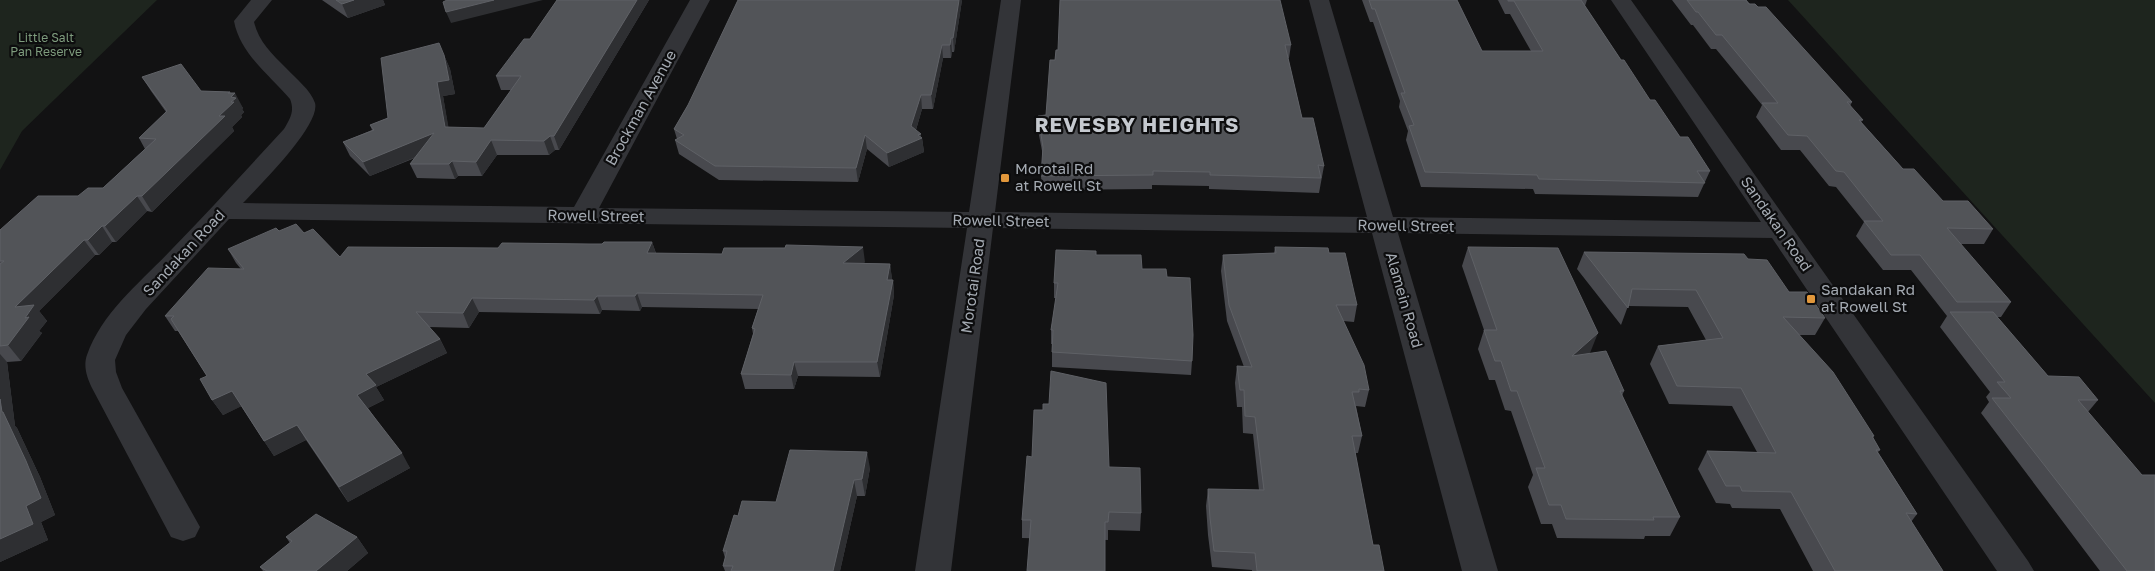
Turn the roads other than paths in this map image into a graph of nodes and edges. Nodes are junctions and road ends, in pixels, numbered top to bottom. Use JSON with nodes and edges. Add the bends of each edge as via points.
{"nodes":[{"id":1,"x":262,"y":0,"type":"edge"},
{"id":2,"x":700,"y":0,"type":"edge"},
{"id":3,"x":1011,"y":0,"type":"edge"},
{"id":4,"x":1319,"y":0,"type":"edge"},
{"id":5,"x":1621,"y":0,"type":"edge"},
{"id":6,"x":223,"y":211,"type":"junction"},
{"id":7,"x":582,"y":216,"type":"junction"},
{"id":8,"x":982,"y":220,"type":"junction"},
{"id":9,"x":1383,"y":225,"type":"junction"},
{"id":10,"x":1780,"y":230,"type":"junction"},
{"id":11,"x":182,"y":527,"type":"dead end"},
{"id":12,"x":933,"y":571,"type":"edge"},
{"id":13,"x":1480,"y":571,"type":"edge"},
{"id":14,"x":2016,"y":571,"type":"edge"}],
"edges":[{"from":1,"to":6,"type":"street","name":"Sandakan Road","via":[[244,21],[245,30],[258,51],[295,91],[303,103],[303,112],[292,134]]},
{"from":2,"to":7,"type":"street","name":"Brockman Avenue"},
{"from":3,"to":8,"type":"street","name":"Morotai Road"},
{"from":4,"to":9,"type":"street","name":"Alamein Road"},
{"from":5,"to":10,"type":"street","name":"Sandakan Road"},
{"from":6,"to":7,"type":"street","name":"Rowell Street"},
{"from":6,"to":11,"type":"street","name":"Sandakan Road","via":[[124,319],[101,358],[100,372],[107,388]]},
{"from":7,"to":8,"type":"street","name":"Rowell Street"},
{"from":8,"to":9,"type":"street","name":"Rowell Street"},
{"from":8,"to":12,"type":"street","name":"Morotai Road"},
{"from":9,"to":10,"type":"street","name":"Rowell Street"},
{"from":9,"to":13,"type":"street","name":"Alamein Road"},
{"from":10,"to":14,"type":"street","name":"Sandakan Road"}]}
